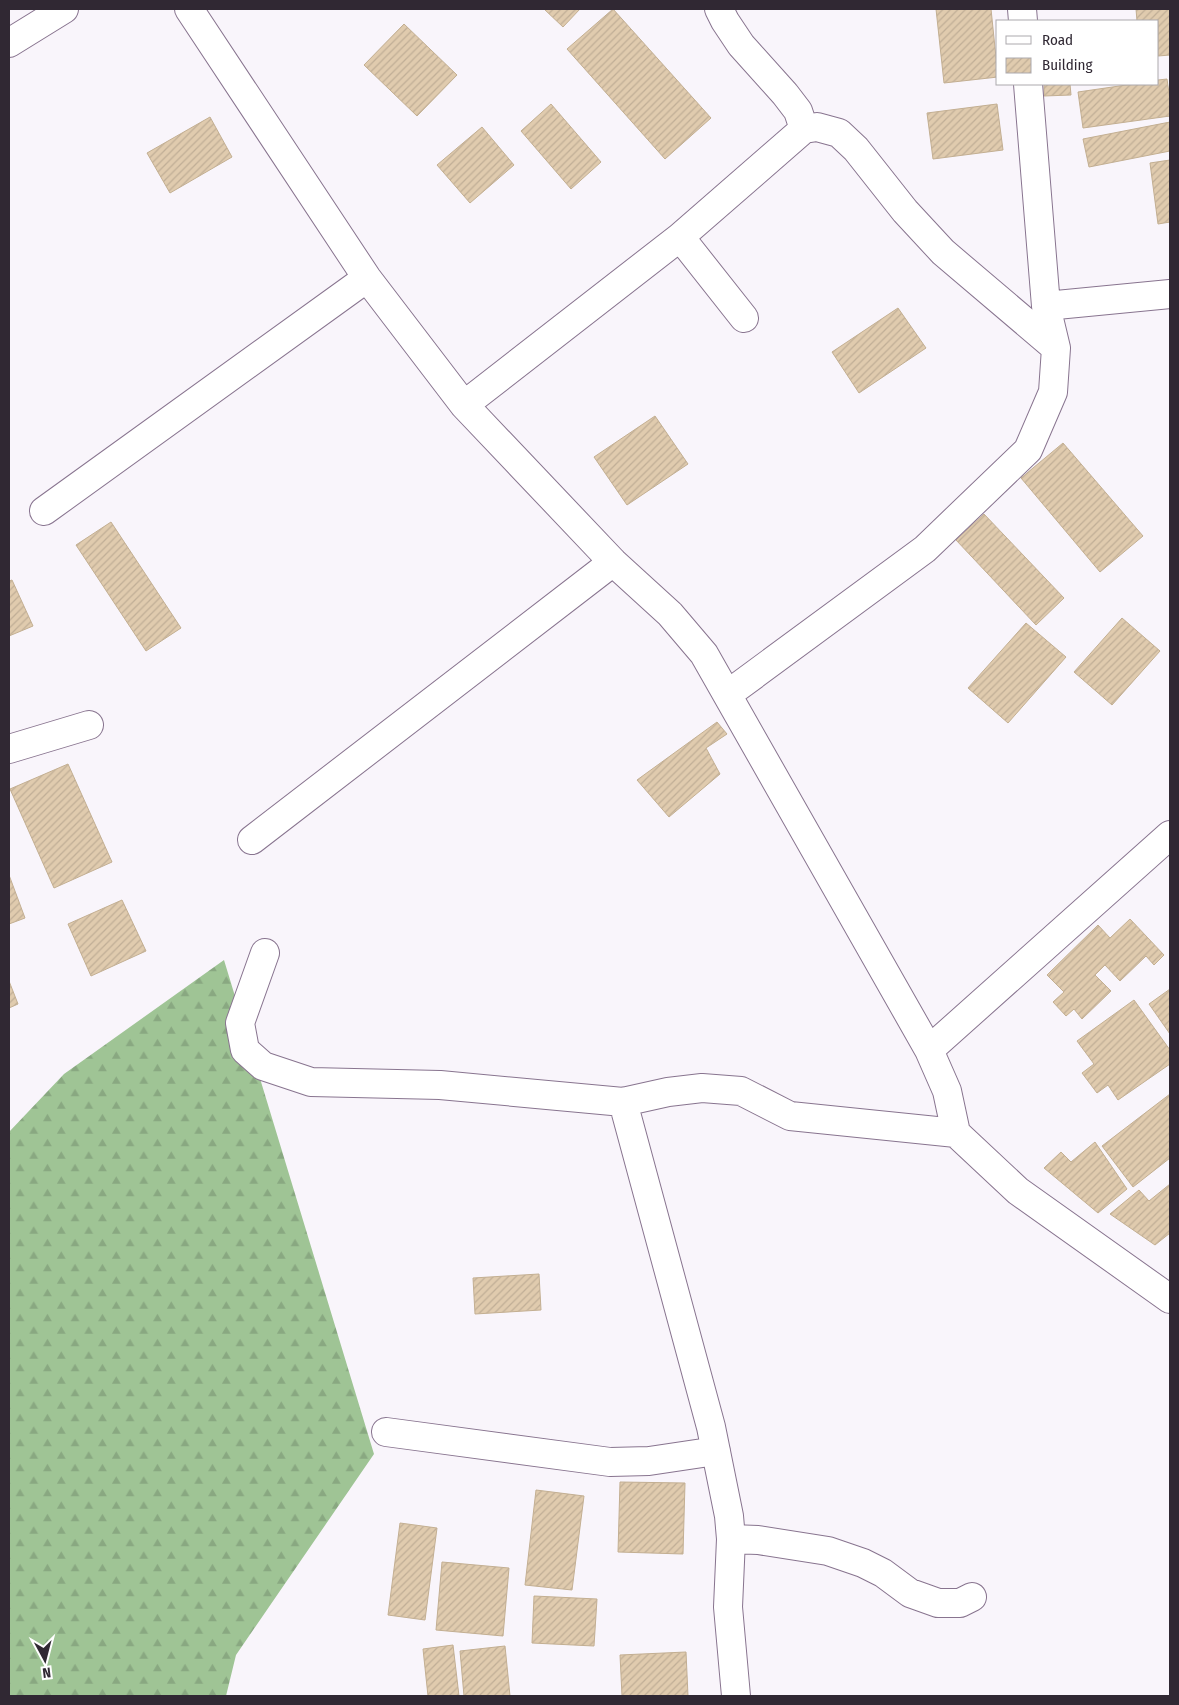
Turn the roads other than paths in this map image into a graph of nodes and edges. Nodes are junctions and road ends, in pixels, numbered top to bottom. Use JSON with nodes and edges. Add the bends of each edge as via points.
{"nodes":[{"id":1,"x":64,"y":9,"type":"edge"},
{"id":2,"x":189,"y":9,"type":"edge"},
{"id":3,"x":719,"y":9,"type":"edge"},
{"id":4,"x":9,"y":43,"type":"edge"},
{"id":5,"x":1028,"y":85,"type":"edge"},
{"id":6,"x":804,"y":129,"type":"junction"},
{"id":7,"x":680,"y":237,"type":"junction"},
{"id":8,"x":367,"y":278,"type":"junction"},
{"id":9,"x":1170,"y":294,"type":"edge"},
{"id":10,"x":1046,"y":306,"type":"junction"},
{"id":11,"x":744,"y":318,"type":"dead end"},
{"id":12,"x":1056,"y":348,"type":"junction"},
{"id":13,"x":464,"y":406,"type":"junction"},
{"id":14,"x":44,"y":511,"type":"dead end"},
{"id":15,"x":613,"y":562,"type":"junction"},
{"id":16,"x":728,"y":694,"type":"junction"},
{"id":17,"x":89,"y":725,"type":"dead end"},
{"id":18,"x":9,"y":749,"type":"edge"},
{"id":19,"x":1170,"y":835,"type":"edge"},
{"id":20,"x":252,"y":840,"type":"dead end"},
{"id":21,"x":265,"y":953,"type":"dead end"},
{"id":22,"x":929,"y":1050,"type":"junction"},
{"id":23,"x":623,"y":1102,"type":"junction"},
{"id":24,"x":956,"y":1133,"type":"junction"},
{"id":25,"x":1170,"y":1299,"type":"edge"},
{"id":26,"x":386,"y":1432,"type":"dead end"},
{"id":27,"x":716,"y":1451,"type":"junction"},
{"id":28,"x":730,"y":1539,"type":"junction"},
{"id":29,"x":972,"y":1597,"type":"dead end"},
{"id":30,"x":736,"y":1696,"type":"edge"}],
"edges":[{"from":1,"to":4,"type":"street"},
{"from":2,"to":8,"type":"street"},
{"from":3,"to":6,"type":"street","via":[[741,45],[798,111]]},
{"from":5,"to":10,"type":"street"},
{"from":6,"to":7,"type":"street"},
{"from":6,"to":12,"type":"street","via":[[817,127],[839,133],[943,252]]},
{"from":7,"to":11,"type":"street"},
{"from":7,"to":13,"type":"street"},
{"from":8,"to":13,"type":"street"},
{"from":8,"to":14,"type":"street"},
{"from":9,"to":10,"type":"street"},
{"from":10,"to":12,"type":"street"},
{"from":12,"to":16,"type":"street","via":[[1053,392],[1028,450],[925,550]]},
{"from":13,"to":15,"type":"street"},
{"from":15,"to":16,"type":"street","via":[[670,614],[704,654]]},
{"from":15,"to":20,"type":"street"},
{"from":16,"to":22,"type":"street"},
{"from":17,"to":18,"type":"street"},
{"from":19,"to":22,"type":"street"},
{"from":21,"to":23,"type":"street","via":[[240,1024],[245,1050],[263,1066],[311,1082],[440,1085]]},
{"from":22,"to":24,"type":"street","via":[[947,1091]]},
{"from":23,"to":24,"type":"street","via":[[702,1088],[741,1090],[790,1116]]},
{"from":23,"to":27,"type":"street"},
{"from":24,"to":25,"type":"street","via":[[1018,1191]]},
{"from":26,"to":27,"type":"street","via":[[610,1462],[649,1461]]},
{"from":27,"to":28,"type":"street","via":[[729,1516]]},
{"from":28,"to":29,"type":"street","via":[[828,1551],[863,1563],[910,1593],[938,1603],[960,1604]]},
{"from":28,"to":30,"type":"street","via":[[728,1607]]}]}
